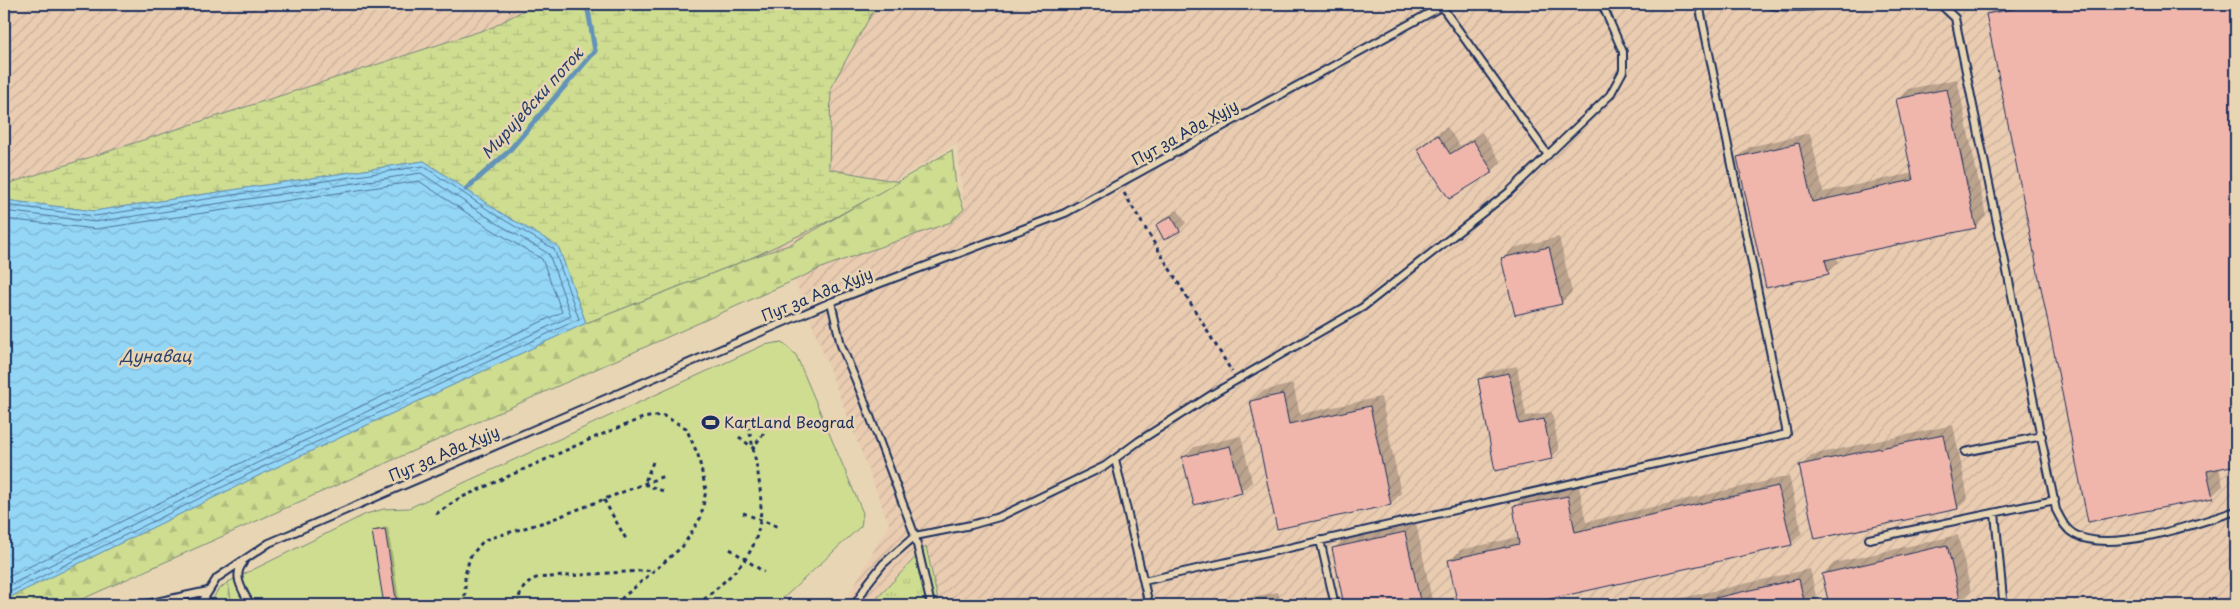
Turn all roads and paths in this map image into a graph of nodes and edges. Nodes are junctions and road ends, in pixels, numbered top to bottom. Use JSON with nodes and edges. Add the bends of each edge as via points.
{"nodes":[{"id":1,"x":1602,"y":4,"type":"edge"},
{"id":2,"x":1699,"y":4,"type":"edge"},
{"id":3,"x":1766,"y":4,"type":"edge"},
{"id":4,"x":1832,"y":4,"type":"edge"},
{"id":5,"x":1940,"y":4,"type":"edge"},
{"id":6,"x":1444,"y":5,"type":"edge"},
{"id":7,"x":1548,"y":155,"type":"junction"},
{"id":8,"x":1119,"y":184,"type":"junction"},
{"id":9,"x":831,"y":302,"type":"junction"},
{"id":10,"x":1237,"y":381,"type":"junction"},
{"id":11,"x":749,"y":428,"type":"dead end"},
{"id":12,"x":766,"y":430,"type":"dead end"},
{"id":13,"x":2042,"y":436,"type":"junction"},
{"id":14,"x":739,"y":437,"type":"dead end"},
{"id":15,"x":753,"y":448,"type":"junction"},
{"id":16,"x":1965,"y":452,"type":"dead end"},
{"id":17,"x":1115,"y":459,"type":"junction"},
{"id":18,"x":653,"y":462,"type":"dead end"},
{"id":19,"x":664,"y":476,"type":"dead end"},
{"id":20,"x":644,"y":484,"type":"junction"},
{"id":21,"x":666,"y":492,"type":"dead end"},
{"id":22,"x":604,"y":500,"type":"junction"},
{"id":23,"x":2054,"y":500,"type":"junction"},
{"id":24,"x":1995,"y":512,"type":"junction"},
{"id":25,"x":2236,"y":512,"type":"edge"},
{"id":26,"x":744,"y":513,"type":"dead end"},
{"id":27,"x":436,"y":514,"type":"dead end"},
{"id":28,"x":760,"y":521,"type":"junction"},
{"id":29,"x":779,"y":527,"type":"dead end"},
{"id":30,"x":915,"y":536,"type":"junction"},
{"id":31,"x":626,"y":539,"type":"dead end"},
{"id":32,"x":1869,"y":539,"type":"dead end"},
{"id":33,"x":1320,"y":540,"type":"junction"},
{"id":34,"x":730,"y":549,"type":"dead end"},
{"id":35,"x":248,"y":556,"type":"junction"},
{"id":36,"x":745,"y":559,"type":"junction"},
{"id":37,"x":655,"y":570,"type":"junction"},
{"id":38,"x":764,"y":572,"type":"dead end"},
{"id":39,"x":1144,"y":581,"type":"junction"},
{"id":40,"x":208,"y":591,"type":"junction"},
{"id":41,"x":250,"y":604,"type":"edge"},
{"id":42,"x":142,"y":605,"type":"edge"},
{"id":43,"x":200,"y":605,"type":"edge"},
{"id":44,"x":465,"y":605,"type":"edge"},
{"id":45,"x":518,"y":605,"type":"edge"},
{"id":46,"x":614,"y":605,"type":"edge"},
{"id":47,"x":698,"y":605,"type":"edge"},
{"id":48,"x":855,"y":605,"type":"edge"},
{"id":49,"x":931,"y":605,"type":"edge"},
{"id":50,"x":1150,"y":605,"type":"edge"},
{"id":51,"x":1335,"y":605,"type":"edge"},
{"id":52,"x":2001,"y":605,"type":"edge"}],
"edges":[{"from":1,"to":7,"type":"lane","via":[[1623,52],[1623,71],[1610,95]]},
{"from":2,"to":33,"type":"lane","via":[[1787,434]]},
{"from":3,"to":4,"type":"lane"},
{"from":5,"to":13,"type":"lane","via":[[1955,18]]},
{"from":6,"to":7,"type":"lane"},
{"from":6,"to":8,"type":"lane","name":"Пут за Ада Хују"},
{"from":7,"to":10,"type":"lane","via":[[1509,192],[1363,307]]},
{"from":8,"to":9,"type":"lane","name":"Пут за Ада Хују","via":[[1065,213]]},
{"from":8,"to":10,"type":"path"},
{"from":9,"to":30,"type":"lane","via":[[841,345]]},
{"from":9,"to":35,"type":"lane","name":"Пут за Ада Хују","via":[[278,539]]},
{"from":10,"to":17,"type":"lane"},
{"from":11,"to":15,"type":"path"},
{"from":12,"to":15,"type":"path"},
{"from":13,"to":16,"type":"lane"},
{"from":13,"to":23,"type":"lane"},
{"from":14,"to":15,"type":"path"},
{"from":15,"to":28,"type":"path","via":[[759,479]]},
{"from":17,"to":30,"type":"lane","via":[[999,517]]},
{"from":17,"to":39,"type":"lane"},
{"from":18,"to":20,"type":"path"},
{"from":19,"to":20,"type":"path"},
{"from":20,"to":21,"type":"path"},
{"from":20,"to":22,"type":"path"},
{"from":22,"to":31,"type":"path"},
{"from":22,"to":44,"type":"path","via":[[484,540],[470,557],[465,575]]},
{"from":23,"to":24,"type":"lane"},
{"from":23,"to":25,"type":"lane","via":[[2068,530],[2082,538],[2106,541],[2138,538]]},
{"from":24,"to":32,"type":"lane"},
{"from":24,"to":52,"type":"lane"},
{"from":26,"to":28,"type":"path"},
{"from":27,"to":37,"type":"path","via":[[458,500],[593,438],[642,418],[662,415],[686,428],[698,455],[706,490],[701,516],[683,546]]},
{"from":28,"to":29,"type":"path"},
{"from":28,"to":36,"type":"path"},
{"from":30,"to":48,"type":"lane","via":[[883,564]]},
{"from":30,"to":49,"type":"lane"},
{"from":33,"to":39,"type":"lane"},
{"from":33,"to":51,"type":"lane"},
{"from":34,"to":36,"type":"path"},
{"from":35,"to":40,"type":"lane","name":"Пут за Ада Хују","via":[[217,578]]},
{"from":35,"to":41,"type":"lane","via":[[239,568],[238,581]]},
{"from":36,"to":38,"type":"path"},
{"from":36,"to":47,"type":"path"},
{"from":37,"to":45,"type":"path","via":[[536,578],[525,584]]},
{"from":37,"to":46,"type":"path"},
{"from":39,"to":50,"type":"lane"},
{"from":40,"to":42,"type":"lane"},
{"from":40,"to":43,"type":"lane","name":"Пут за Ада Хују"}]}
